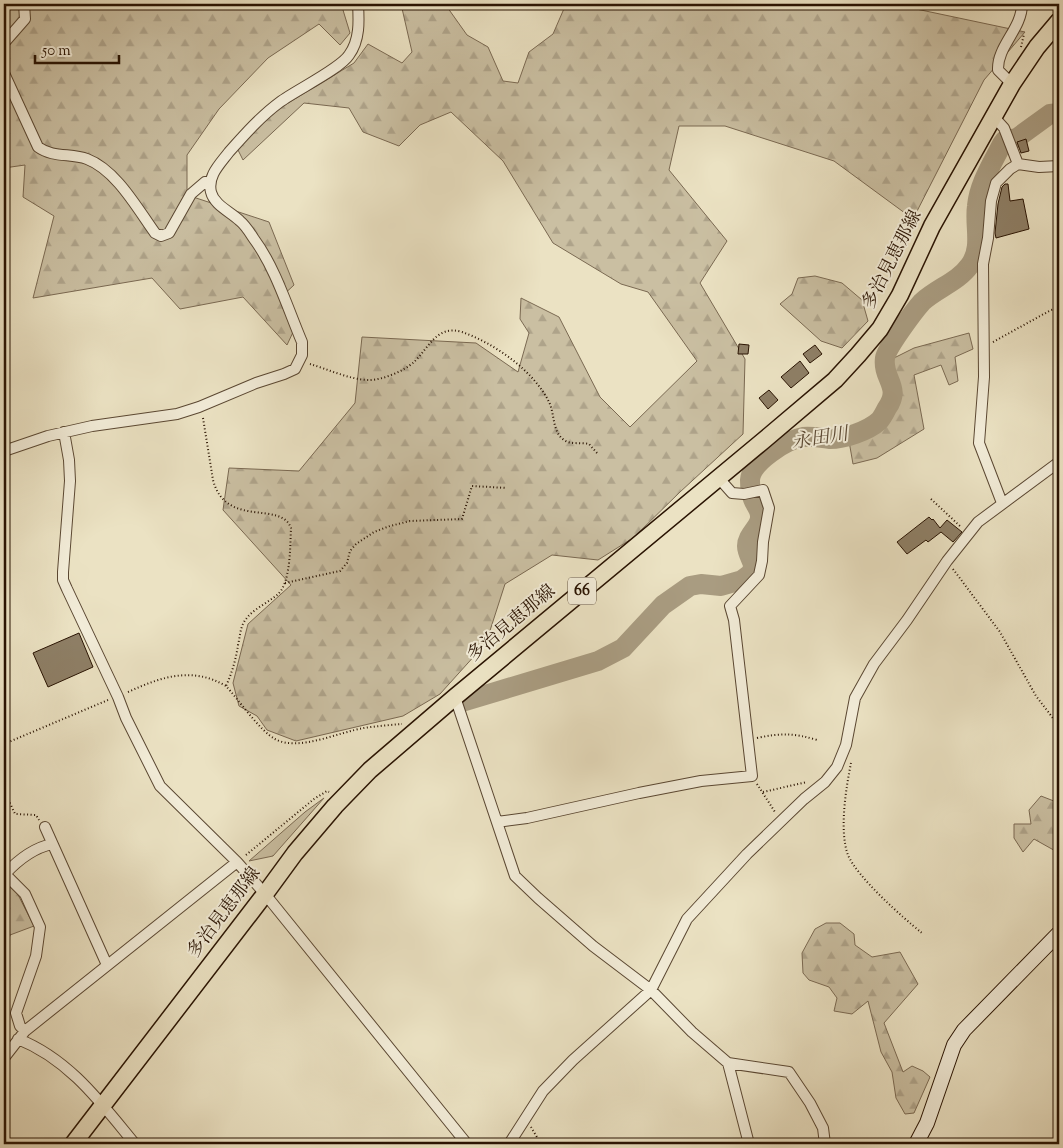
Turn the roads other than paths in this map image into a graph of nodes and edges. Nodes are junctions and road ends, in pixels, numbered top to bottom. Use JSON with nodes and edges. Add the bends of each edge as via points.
{"nodes":[{"id":1,"x":24,"y":4,"type":"edge"},
{"id":2,"x":358,"y":4,"type":"edge"},
{"id":3,"x":1022,"y":4,"type":"edge"},
{"id":4,"x":1059,"y":21,"type":"edge"},
{"id":5,"x":4,"y":43,"type":"edge"},
{"id":6,"x":4,"y":73,"type":"edge"},
{"id":7,"x":1012,"y":84,"type":"junction"},
{"id":8,"x":994,"y":116,"type":"junction"},
{"id":9,"x":1018,"y":164,"type":"junction"},
{"id":10,"x":1059,"y":166,"type":"edge"},
{"id":11,"x":210,"y":183,"type":"junction"},
{"id":12,"x":64,"y":432,"type":"junction"},
{"id":13,"x":4,"y":451,"type":"edge"},
{"id":14,"x":1059,"y":462,"type":"edge"},
{"id":15,"x":718,"y":479,"type":"junction"},
{"id":16,"x":1002,"y":503,"type":"junction"},
{"id":17,"x":455,"y":697,"type":"junction"},
{"id":18,"x":496,"y":822,"type":"junction"},
{"id":19,"x":45,"y":827,"type":"road end"},
{"id":20,"x":52,"y":844,"type":"junction"},
{"id":21,"x":238,"y":862,"type":"junction"},
{"id":22,"x":4,"y":873,"type":"edge"},
{"id":23,"x":265,"y":894,"type":"junction"},
{"id":24,"x":1059,"y":933,"type":"edge"},
{"id":25,"x":107,"y":965,"type":"junction"},
{"id":26,"x":651,"y":990,"type":"junction"},
{"id":27,"x":25,"y":1031,"type":"junction"},
{"id":28,"x":18,"y":1040,"type":"junction"},
{"id":29,"x":4,"y":1058,"type":"edge"},
{"id":30,"x":728,"y":1063,"type":"junction"},
{"id":31,"x":102,"y":1106,"type":"junction"},
{"id":32,"x":73,"y":1144,"type":"edge"},
{"id":33,"x":134,"y":1144,"type":"edge"},
{"id":34,"x":467,"y":1144,"type":"edge"},
{"id":35,"x":509,"y":1144,"type":"edge"},
{"id":36,"x":749,"y":1144,"type":"edge"},
{"id":37,"x":825,"y":1144,"type":"edge"},
{"id":38,"x":916,"y":1144,"type":"edge"}],
"edges":[{"from":1,"to":5,"type":"street","via":[[25,19]]},
{"from":2,"to":11,"type":"street","via":[[356,40],[349,56],[280,102],[252,126],[220,163]]},
{"from":3,"to":7,"type":"street","via":[[1018,23],[1002,50],[998,64],[998,70]]},
{"from":4,"to":7,"type":"main road","name":"多治見恵那線","number":"66"},
{"from":6,"to":11,"type":"street","via":[[38,147],[94,162],[113,176],[155,233],[161,236],[169,233],[191,194],[206,182]]},
{"from":7,"to":8,"type":"main road","name":"多治見恵那線","number":"66"},
{"from":8,"to":9,"type":"street","via":[[1004,128]]},
{"from":8,"to":15,"type":"main road","name":"多治見恵那線","number":"66","via":[[932,226],[900,295],[880,329],[835,380]]},
{"from":9,"to":10,"type":"street"},
{"from":9,"to":16,"type":"street","via":[[996,183],[983,264],[984,377],[979,443]]},
{"from":11,"to":12,"type":"street","via":[[211,194],[220,206],[241,222],[264,254],[302,342],[300,361],[284,374],[177,414]]},
{"from":12,"to":13,"type":"street"},
{"from":12,"to":21,"type":"street","via":[[70,481],[63,580],[160,786]]},
{"from":14,"to":16,"type":"street"},
{"from":15,"to":17,"type":"main road","name":"多治見恵那線","number":"66"},
{"from":15,"to":18,"type":"street","via":[[732,493],[763,490],[769,508],[758,575],[730,606],[752,776],[639,792],[581,807]]},
{"from":16,"to":26,"type":"street","via":[[978,522],[946,561],[874,664],[855,698],[846,745],[837,767],[747,854],[687,919]]},
{"from":17,"to":18,"type":"street"},
{"from":17,"to":23,"type":"main road","name":"多治見恵那線","number":"66","via":[[342,798]]},
{"from":18,"to":26,"type":"street","via":[[515,876],[594,946]]},
{"from":19,"to":20,"type":"street"},
{"from":20,"to":22,"type":"street","via":[[27,855]]},
{"from":20,"to":25,"type":"street"},
{"from":21,"to":23,"type":"street"},
{"from":21,"to":25,"type":"street"},
{"from":22,"to":27,"type":"street","via":[[25,894],[40,927],[36,956],[16,1012]]},
{"from":23,"to":31,"type":"main road","name":"多治見恵那線","number":"66"},
{"from":23,"to":34,"type":"street"},
{"from":24,"to":38,"type":"street","via":[[964,1030],[954,1045],[927,1123]]},
{"from":25,"to":27,"type":"street"},
{"from":26,"to":30,"type":"street"},
{"from":26,"to":35,"type":"street","via":[[543,1091]]},
{"from":27,"to":28,"type":"street"},
{"from":28,"to":29,"type":"street"},
{"from":28,"to":31,"type":"street","via":[[35,1046],[66,1067]]},
{"from":30,"to":36,"type":"street"},
{"from":30,"to":37,"type":"street","via":[[789,1072],[823,1128]]},
{"from":31,"to":32,"type":"main road","name":"多治見恵那線","number":"66"},
{"from":31,"to":33,"type":"street"}]}
